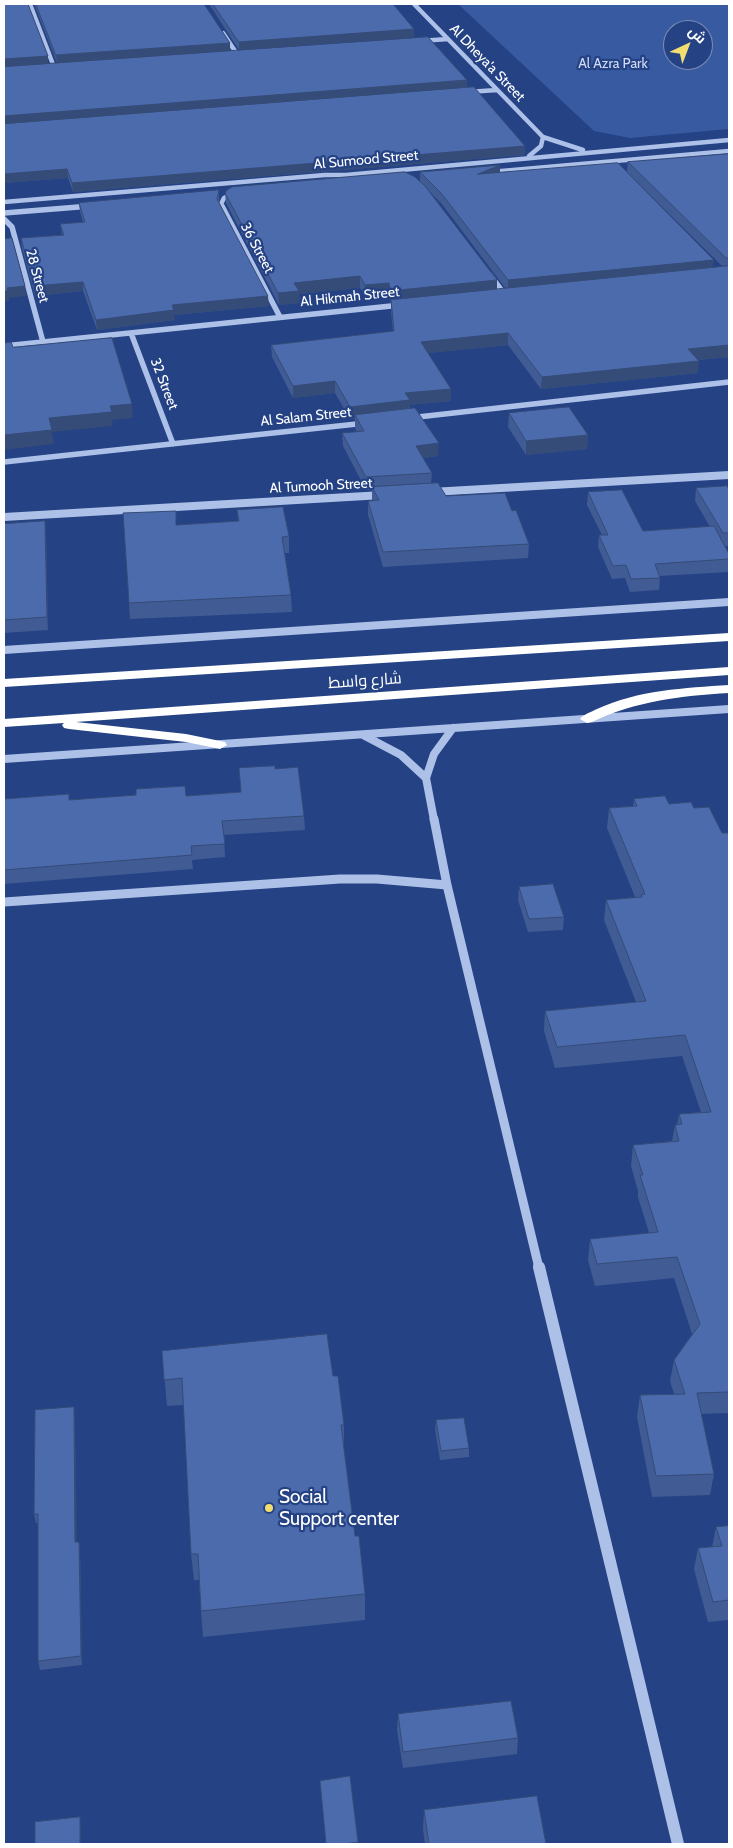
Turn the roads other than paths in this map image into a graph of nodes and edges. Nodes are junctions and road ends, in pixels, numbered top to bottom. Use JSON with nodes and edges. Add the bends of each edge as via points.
{"nodes":[{"id":1,"x":30,"y":4,"type":"edge"},
{"id":2,"x":415,"y":4,"type":"edge"},
{"id":3,"x":218,"y":26,"type":"edge"},
{"id":4,"x":448,"y":39,"type":"junction"},
{"id":5,"x":410,"y":42,"type":"edge"},
{"id":6,"x":237,"y":54,"type":"junction"},
{"id":7,"x":246,"y":54,"type":"edge"},
{"id":8,"x":227,"y":55,"type":"edge"},
{"id":9,"x":54,"y":67,"type":"junction"},
{"id":10,"x":63,"y":67,"type":"edge"},
{"id":11,"x":44,"y":68,"type":"edge"},
{"id":12,"x":497,"y":90,"type":"junction"},
{"id":13,"x":458,"y":93,"type":"edge"},
{"id":14,"x":543,"y":137,"type":"junction"},
{"id":15,"x":729,"y":140,"type":"edge"},
{"id":16,"x":729,"y":151,"type":"edge"},
{"id":17,"x":593,"y":152,"type":"junction"},
{"id":18,"x":526,"y":157,"type":"junction"},
{"id":19,"x":619,"y":161,"type":"junction"},
{"id":20,"x":618,"y":169,"type":"edge"},
{"id":21,"x":482,"y":172,"type":"edge"},
{"id":22,"x":346,"y":175,"type":"junction"},
{"id":23,"x":252,"y":187,"type":"edge"},
{"id":24,"x":239,"y":193,"type":"edge"},
{"id":25,"x":222,"y":194,"type":"dead end"},
{"id":26,"x":232,"y":194,"type":"junction"},
{"id":27,"x":4,"y":202,"type":"edge"},
{"id":28,"x":93,"y":206,"type":"edge"},
{"id":29,"x":4,"y":213,"type":"edge"},
{"id":30,"x":4,"y":219,"type":"edge"},
{"id":31,"x":488,"y":272,"type":"edge"},
{"id":32,"x":515,"y":294,"type":"edge"},
{"id":33,"x":506,"y":295,"type":"junction"},
{"id":34,"x":496,"y":296,"type":"edge"},
{"id":35,"x":408,"y":304,"type":"edge"},
{"id":36,"x":280,"y":317,"type":"junction"},
{"id":37,"x":131,"y":333,"type":"junction"},
{"id":38,"x":43,"y":342,"type":"junction"},
{"id":39,"x":4,"y":346,"type":"edge"},
{"id":40,"x":729,"y":382,"type":"edge"},
{"id":41,"x":402,"y":419,"type":"edge"},
{"id":42,"x":372,"y":422,"type":"edge"},
{"id":43,"x":173,"y":444,"type":"junction"},
{"id":44,"x":4,"y":462,"type":"edge"},
{"id":45,"x":729,"y":475,"type":"edge"},
{"id":46,"x":419,"y":492,"type":"edge"},
{"id":47,"x":389,"y":494,"type":"edge"},
{"id":48,"x":4,"y":517,"type":"edge"},
{"id":49,"x":729,"y":602,"type":"edge"},
{"id":50,"x":729,"y":637,"type":"edge"},
{"id":51,"x":4,"y":650,"type":"edge"},
{"id":52,"x":729,"y":671,"type":"edge"},
{"id":53,"x":4,"y":683,"type":"edge"},
{"id":54,"x":729,"y":689,"type":"edge"},
{"id":55,"x":729,"y":709,"type":"edge"},
{"id":56,"x":587,"y":719,"type":"junction"},
{"id":57,"x":32,"y":721,"type":"junction"},
{"id":58,"x":4,"y":723,"type":"edge"},
{"id":59,"x":453,"y":728,"type":"junction"},
{"id":60,"x":360,"y":734,"type":"junction"},
{"id":61,"x":220,"y":745,"type":"junction"},
{"id":62,"x":4,"y":759,"type":"edge"},
{"id":63,"x":426,"y":778,"type":"junction"},
{"id":64,"x":447,"y":885,"type":"junction"},
{"id":65,"x":4,"y":902,"type":"edge"},
{"id":66,"x":678,"y":1844,"type":"edge"}],
"edges":[{"from":1,"to":9,"type":"street"},
{"from":2,"to":4,"type":"street","name":"Al Dheya'a Street"},
{"from":3,"to":6,"type":"street"},
{"from":4,"to":5,"type":"street"},
{"from":4,"to":12,"type":"street","name":"Al Dheya'a Street"},
{"from":6,"to":7,"type":"street"},
{"from":6,"to":8,"type":"street"},
{"from":9,"to":10,"type":"street"},
{"from":9,"to":11,"type":"street"},
{"from":12,"to":13,"type":"street"},
{"from":12,"to":14,"type":"street","name":"Al Dheya'a Street"},
{"from":14,"to":17,"type":"street","name":"Al Dheya'a Street","via":[[564,146]]},
{"from":14,"to":18,"type":"street","via":[[538,150]]},
{"from":15,"to":17,"type":"street","name":"Al Sumood Street"},
{"from":16,"to":19,"type":"street"},
{"from":17,"to":18,"type":"street","name":"Al Sumood Street"},
{"from":18,"to":22,"type":"street","name":"Al Sumood Street"},
{"from":19,"to":20,"type":"street"},
{"from":19,"to":21,"type":"street"},
{"from":22,"to":23,"type":"street","via":[[261,182]]},
{"from":22,"to":27,"type":"street","name":"Al Sumood Street"},
{"from":24,"to":26,"type":"street"},
{"from":25,"to":26,"type":"street"},
{"from":26,"to":36,"type":"street","name":"36 Street","via":[[221,204]]},
{"from":28,"to":29,"type":"street"},
{"from":30,"to":38,"type":"street","name":"28 Street","via":[[12,227]]},
{"from":31,"to":33,"type":"street"},
{"from":32,"to":33,"type":"street"},
{"from":33,"to":34,"type":"street"},
{"from":35,"to":36,"type":"street","name":"Al Hikmah Street"},
{"from":36,"to":37,"type":"street","name":"Al Hikmah Street"},
{"from":37,"to":38,"type":"street","name":"Al Hikmah Street"},
{"from":37,"to":43,"type":"street","name":"32 Street"},
{"from":38,"to":39,"type":"street","name":"Al Hikmah Street"},
{"from":40,"to":41,"type":"street"},
{"from":42,"to":43,"type":"street","name":"Al Salam Street"},
{"from":43,"to":44,"type":"street","name":"Al Salam Street"},
{"from":45,"to":46,"type":"street"},
{"from":47,"to":48,"type":"street","name":"Al Tumooh Street"},
{"from":49,"to":51,"type":"street"},
{"from":50,"to":53,"type":"highway","name":"شارع واسط"},
{"from":52,"to":57,"type":"highway","name":"شارع واسط"},
{"from":54,"to":56,"type":"highway","via":[[656,694],[609,707]]},
{"from":55,"to":56,"type":"street"},
{"from":56,"to":59,"type":"street"},
{"from":57,"to":58,"type":"highway","name":"شارع واسط"},
{"from":57,"to":61,"type":"highway","via":[[178,737]]},
{"from":59,"to":60,"type":"street"},
{"from":59,"to":63,"type":"street","via":[[434,754]]},
{"from":60,"to":61,"type":"street"},
{"from":60,"to":63,"type":"street","via":[[402,755]]},
{"from":61,"to":62,"type":"street"},
{"from":63,"to":64,"type":"street"},
{"from":64,"to":65,"type":"street","via":[[340,879]]},
{"from":64,"to":66,"type":"street"}]}
